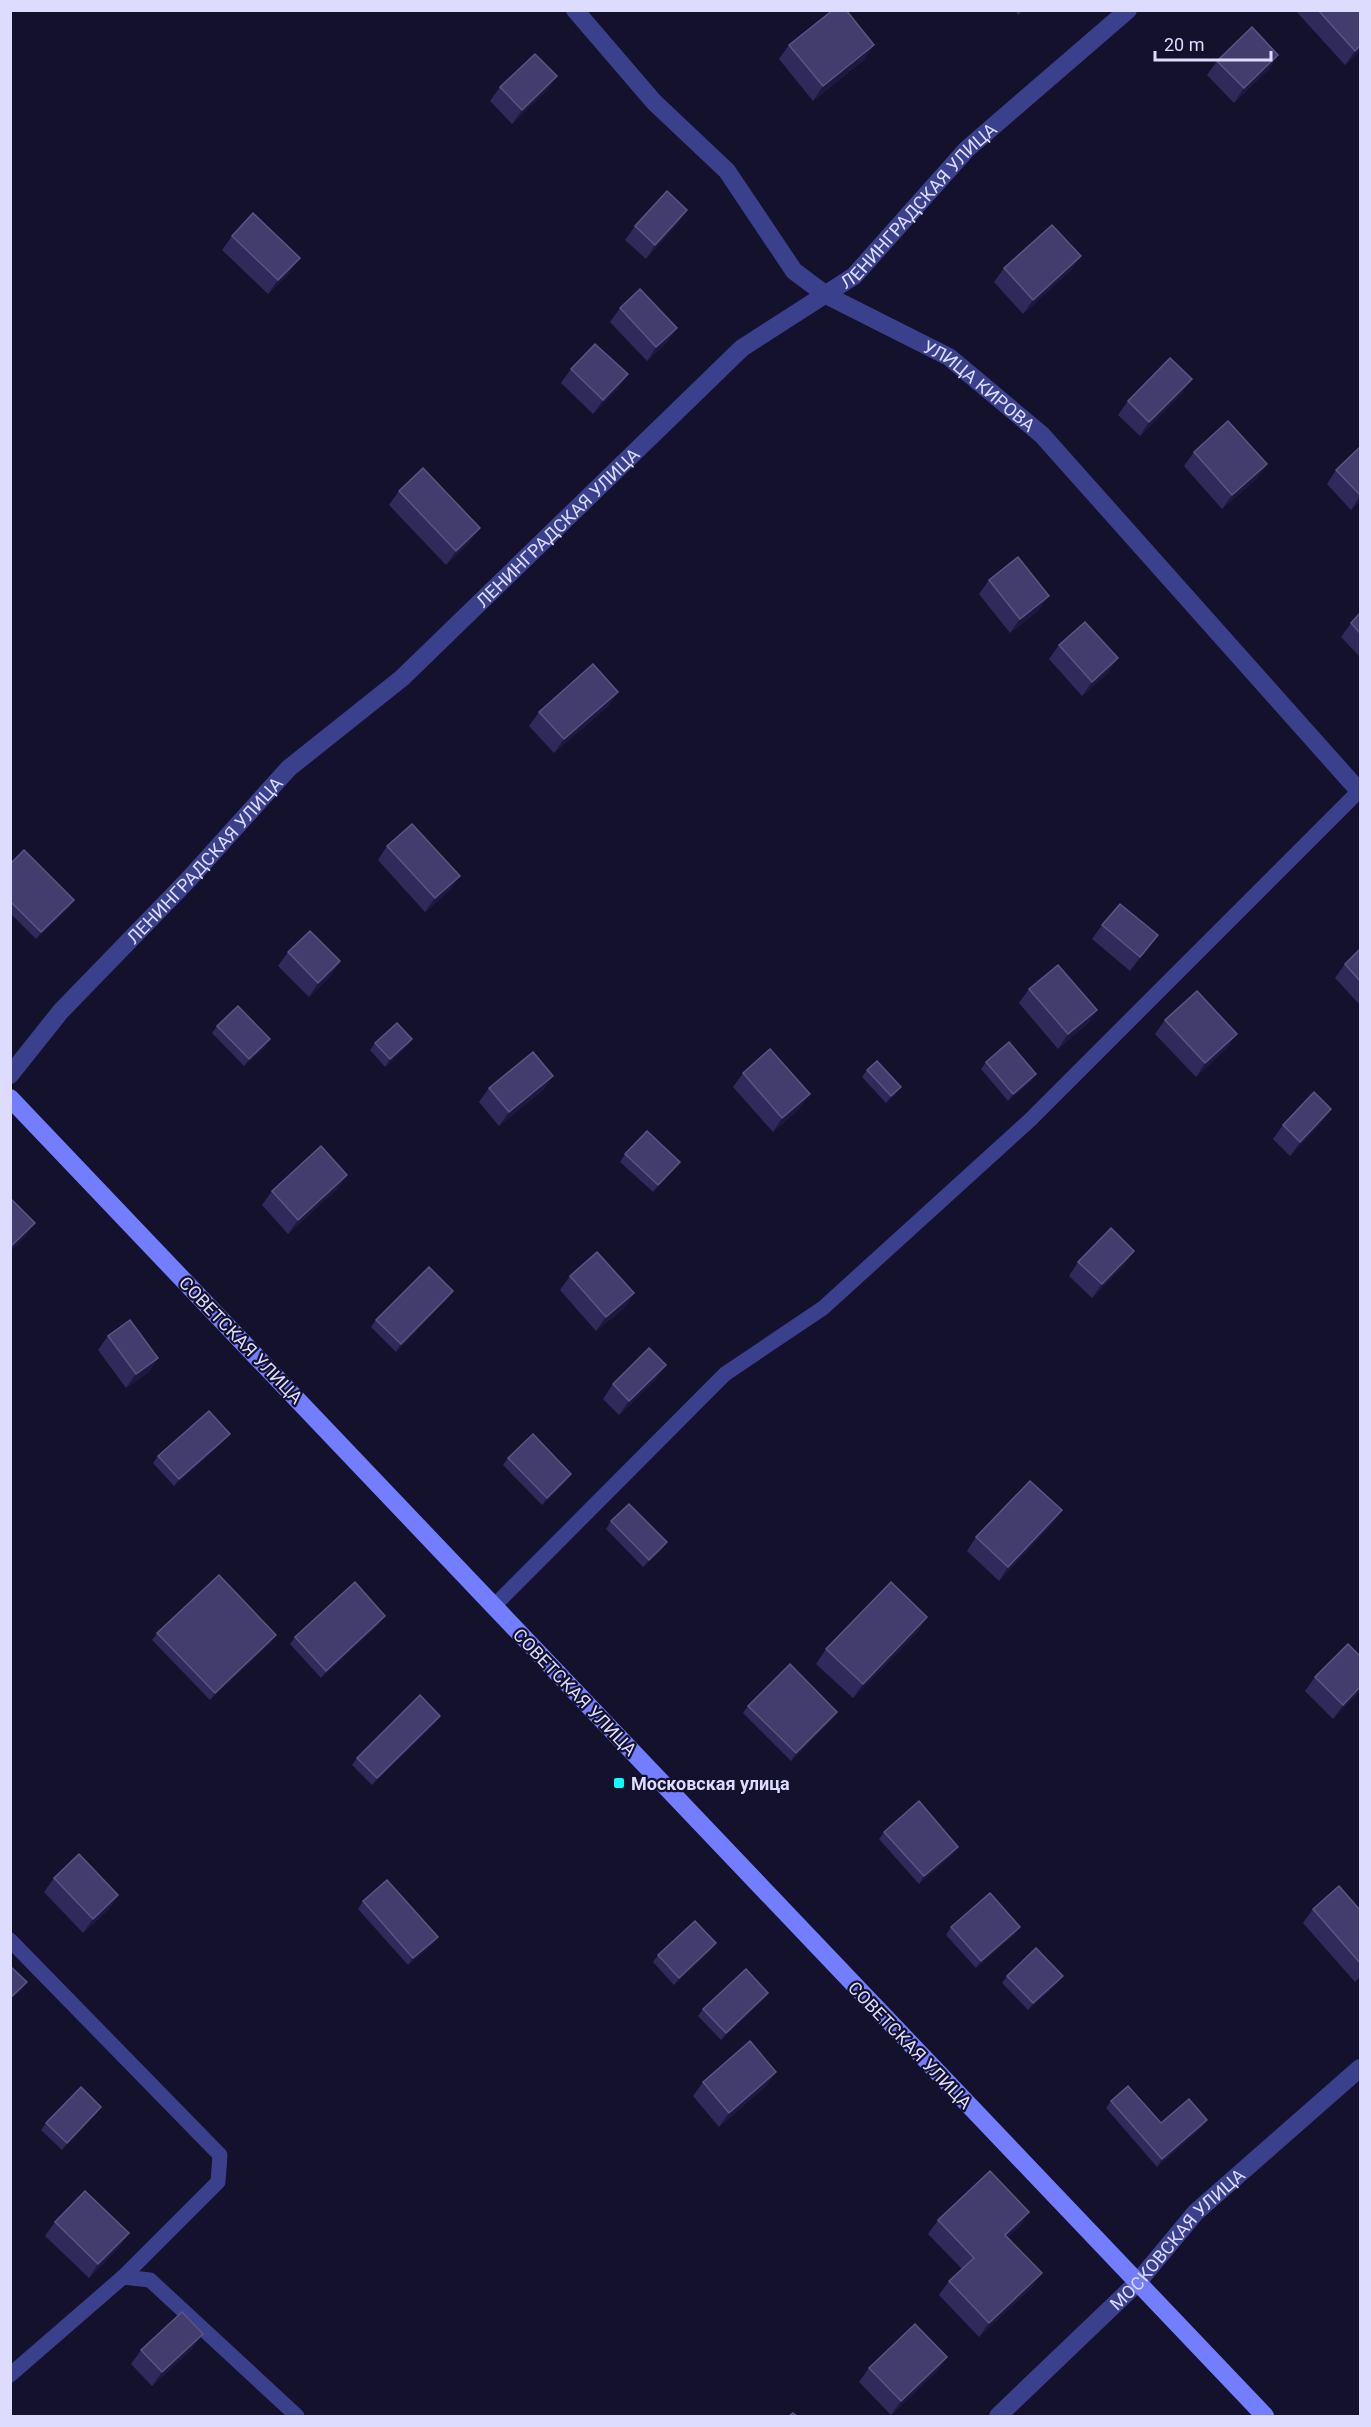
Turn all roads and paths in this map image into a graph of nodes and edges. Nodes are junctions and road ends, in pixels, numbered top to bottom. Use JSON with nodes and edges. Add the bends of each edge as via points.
{"nodes":[{"id":1,"x":575,"y":10,"type":"edge"},
{"id":2,"x":1128,"y":10,"type":"edge"},
{"id":3,"x":826,"y":295,"type":"junction"},
{"id":4,"x":1360,"y":792,"type":"edge"},
{"id":5,"x":10,"y":1075,"type":"edge"},
{"id":6,"x":10,"y":1098,"type":"edge"},
{"id":7,"x":494,"y":1606,"type":"junction"},
{"id":8,"x":10,"y":1940,"type":"edge"},
{"id":9,"x":1360,"y":2068,"type":"edge"},
{"id":10,"x":123,"y":2277,"type":"junction"},
{"id":11,"x":1137,"y":2283,"type":"junction"},
{"id":12,"x":10,"y":2374,"type":"edge"},
{"id":13,"x":297,"y":2416,"type":"edge"},
{"id":14,"x":998,"y":2416,"type":"edge"},
{"id":15,"x":1265,"y":2416,"type":"edge"}],
"edges":[{"from":1,"to":3,"type":"street","name":"УЛИЦА КИРОВА","via":[[654,102],[727,171],[794,270]]},
{"from":2,"to":3,"type":"street","name":"ЛЕНИНГРАДСКАЯ УЛИЦА","via":[[967,149],[854,276]]},
{"from":3,"to":4,"type":"street","name":"УЛИЦА КИРОВА","via":[[949,357],[1042,435]]},
{"from":3,"to":5,"type":"street","name":"ЛЕНИНГРАДСКАЯ УЛИЦА","via":[[742,348],[402,678],[289,768],[61,1011]]},
{"from":4,"to":7,"type":"lane","via":[[1030,1120],[823,1308],[725,1374]]},
{"from":6,"to":7,"type":"street","name":"СОВЕТСКАЯ УЛИЦА"},
{"from":7,"to":11,"type":"street","name":"СОВЕТСКАЯ УЛИЦА"},
{"from":8,"to":10,"type":"lane","via":[[220,2155],[218,2182]]},
{"from":9,"to":11,"type":"street","name":"МОСКОВСКАЯ УЛИЦА","via":[[1196,2212]]},
{"from":10,"to":12,"type":"lane"},
{"from":10,"to":13,"type":"lane","via":[[150,2280]]},
{"from":11,"to":14,"type":"street","name":"МОСКОВСКАЯ УЛИЦА"},
{"from":11,"to":15,"type":"street","name":"СОВЕТСКАЯ УЛИЦА"}]}
